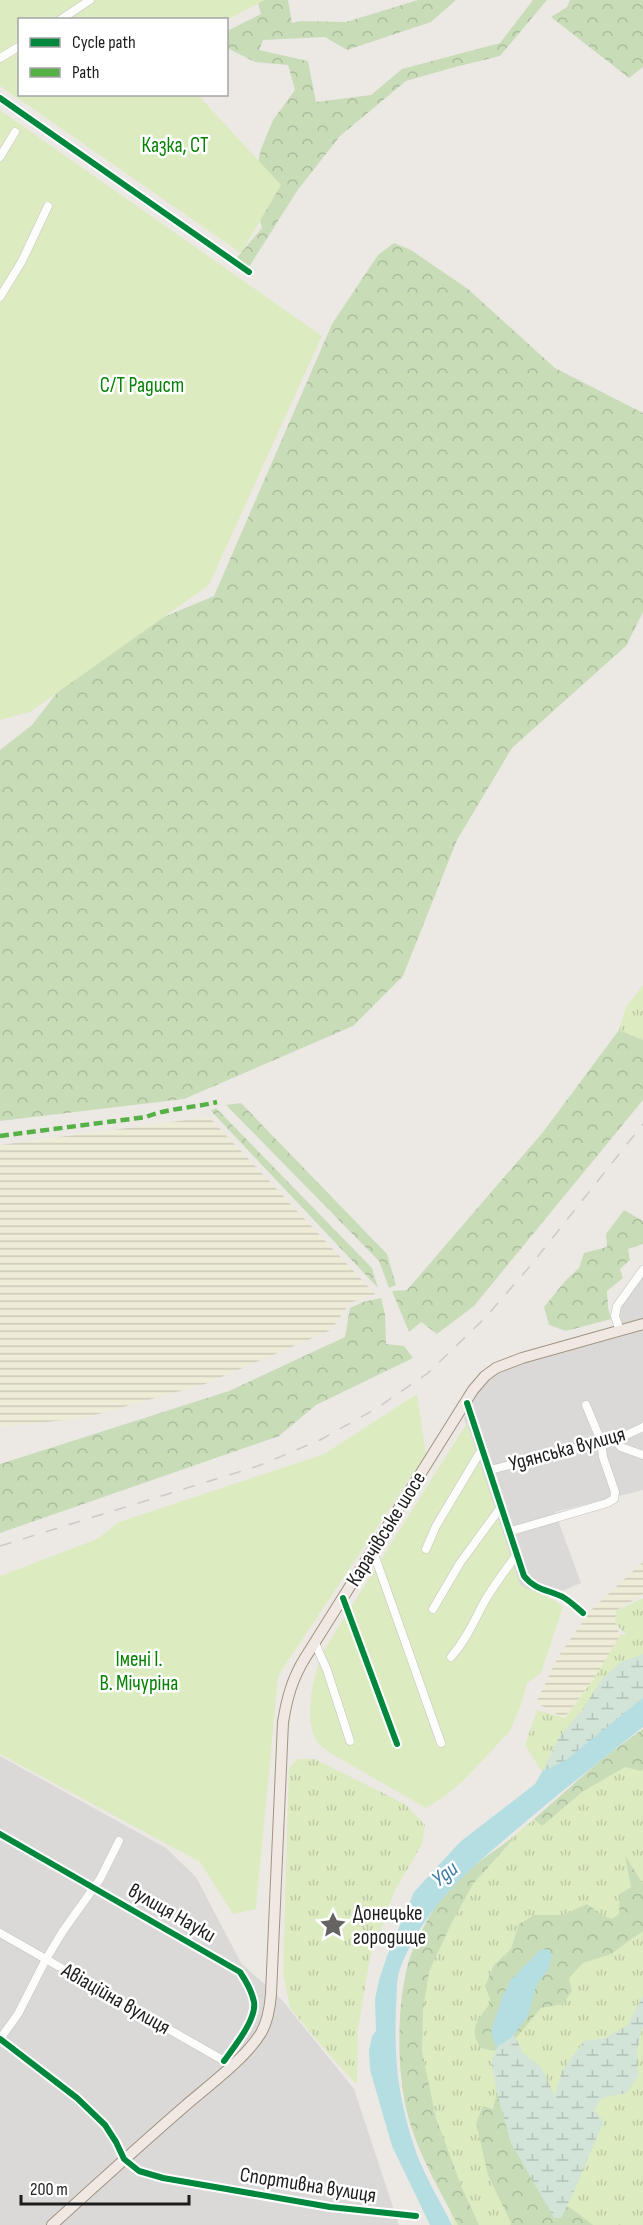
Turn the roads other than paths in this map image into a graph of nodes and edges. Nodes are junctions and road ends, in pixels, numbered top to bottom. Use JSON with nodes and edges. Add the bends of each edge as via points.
{"nodes":[{"id":1,"x":90,"y":0,"type":"edge"},
{"id":2,"x":63,"y":18,"type":"edge"},
{"id":3,"x":18,"y":47,"type":"edge"},
{"id":4,"x":0,"y":58,"type":"edge"},
{"id":5,"x":0,"y":98,"type":"edge"},
{"id":6,"x":15,"y":132,"type":"dead end"},
{"id":7,"x":0,"y":156,"type":"edge"},
{"id":8,"x":48,"y":206,"type":"dead end"},
{"id":9,"x":249,"y":272,"type":"dead end"},
{"id":10,"x":0,"y":297,"type":"edge"},
{"id":11,"x":643,"y":1270,"type":"edge"},
{"id":12,"x":643,"y":1324,"type":"edge"},
{"id":13,"x":620,"y":1330,"type":"junction"},
{"id":14,"x":467,"y":1403,"type":"junction"},
{"id":15,"x":586,"y":1405,"type":"dead end"},
{"id":16,"x":643,"y":1427,"type":"edge"},
{"id":17,"x":615,"y":1439,"type":"junction"},
{"id":18,"x":601,"y":1441,"type":"junction"},
{"id":19,"x":482,"y":1449,"type":"junction"},
{"id":20,"x":643,"y":1455,"type":"edge"},
{"id":21,"x":490,"y":1470,"type":"junction"},
{"id":22,"x":501,"y":1507,"type":"junction"},
{"id":23,"x":508,"y":1532,"type":"junction"},
{"id":24,"x":426,"y":1549,"type":"dead end"},
{"id":25,"x":373,"y":1551,"type":"junction"},
{"id":26,"x":516,"y":1557,"type":"junction"},
{"id":27,"x":343,"y":1598,"type":"junction"},
{"id":28,"x":433,"y":1609,"type":"dead end"},
{"id":29,"x":583,"y":1613,"type":"dead end"},
{"id":30,"x":315,"y":1643,"type":"junction"},
{"id":31,"x":451,"y":1657,"type":"dead end"},
{"id":32,"x":350,"y":1741,"type":"dead end"},
{"id":33,"x":441,"y":1743,"type":"dead end"},
{"id":34,"x":397,"y":1744,"type":"dead end"},
{"id":35,"x":0,"y":1834,"type":"edge"},
{"id":36,"x":119,"y":1841,"type":"dead end"},
{"id":37,"x":94,"y":1887,"type":"junction"},
{"id":38,"x":0,"y":1934,"type":"edge"},
{"id":39,"x":46,"y":1959,"type":"junction"},
{"id":40,"x":0,"y":2039,"type":"edge"},
{"id":41,"x":228,"y":2063,"type":"junction"},
{"id":42,"x":123,"y":2159,"type":"junction"},
{"id":43,"x":416,"y":2216,"type":"dead end"},
{"id":44,"x":52,"y":2225,"type":"edge"}],
"edges":[{"from":1,"to":2,"type":"street"},
{"from":3,"to":4,"type":"street"},
{"from":5,"to":9,"type":"street"},
{"from":6,"to":7,"type":"street"},
{"from":8,"to":10,"type":"street"},
{"from":11,"to":13,"type":"street","via":[[617,1306],[615,1316]]},
{"from":12,"to":13,"type":"main road","name":"Карачівське шосе"},
{"from":13,"to":14,"type":"main road","name":"Карачівське шосе","via":[[496,1368],[473,1390]]},
{"from":14,"to":19,"type":"street"},
{"from":14,"to":25,"type":"main road","name":"Карачівське шосе"},
{"from":15,"to":18,"type":"street"},
{"from":16,"to":17,"type":"street","name":"Удянська вулиця"},
{"from":17,"to":18,"type":"street","name":"Удянська вулиця"},
{"from":17,"to":20,"type":"street","via":[[621,1447]]},
{"from":18,"to":21,"type":"street","name":"Удянська вулиця"},
{"from":18,"to":23,"type":"street","via":[[614,1499]]},
{"from":19,"to":21,"type":"street"},
{"from":19,"to":24,"type":"street"},
{"from":21,"to":22,"type":"street"},
{"from":22,"to":23,"type":"street"},
{"from":22,"to":28,"type":"street","via":[[460,1563]]},
{"from":23,"to":26,"type":"street"},
{"from":25,"to":27,"type":"main road","name":"Карачівське шосе"},
{"from":25,"to":33,"type":"street"},
{"from":26,"to":29,"type":"street","via":[[529,1583],[564,1598]]},
{"from":26,"to":31,"type":"street"},
{"from":27,"to":30,"type":"main road","name":"Карачівське шосе"},
{"from":27,"to":34,"type":"street"},
{"from":30,"to":32,"type":"street"},
{"from":30,"to":41,"type":"main road","name":"Карачівське шосе","via":[[295,1675],[284,1722],[269,2013],[261,2034]]},
{"from":35,"to":37,"type":"street","name":"вулиця Науки"},
{"from":36,"to":37,"type":"street"},
{"from":37,"to":39,"type":"street"},
{"from":37,"to":41,"type":"street","name":"вулиця Науки","via":[[240,1972],[255,2004]]},
{"from":38,"to":39,"type":"street","name":"Авіаційна вулиця"},
{"from":39,"to":40,"type":"street","via":[[18,2014]]},
{"from":39,"to":41,"type":"street","name":"Авіаційна вулиця"},
{"from":40,"to":42,"type":"street","via":[[77,2098],[105,2125]]},
{"from":41,"to":42,"type":"main road","name":"Карачівське шосе"},
{"from":42,"to":43,"type":"street","name":"Спортивна вулиця","via":[[139,2171],[163,2178],[330,2207]]},
{"from":42,"to":44,"type":"main road","name":"Карачівське шосе"}]}
